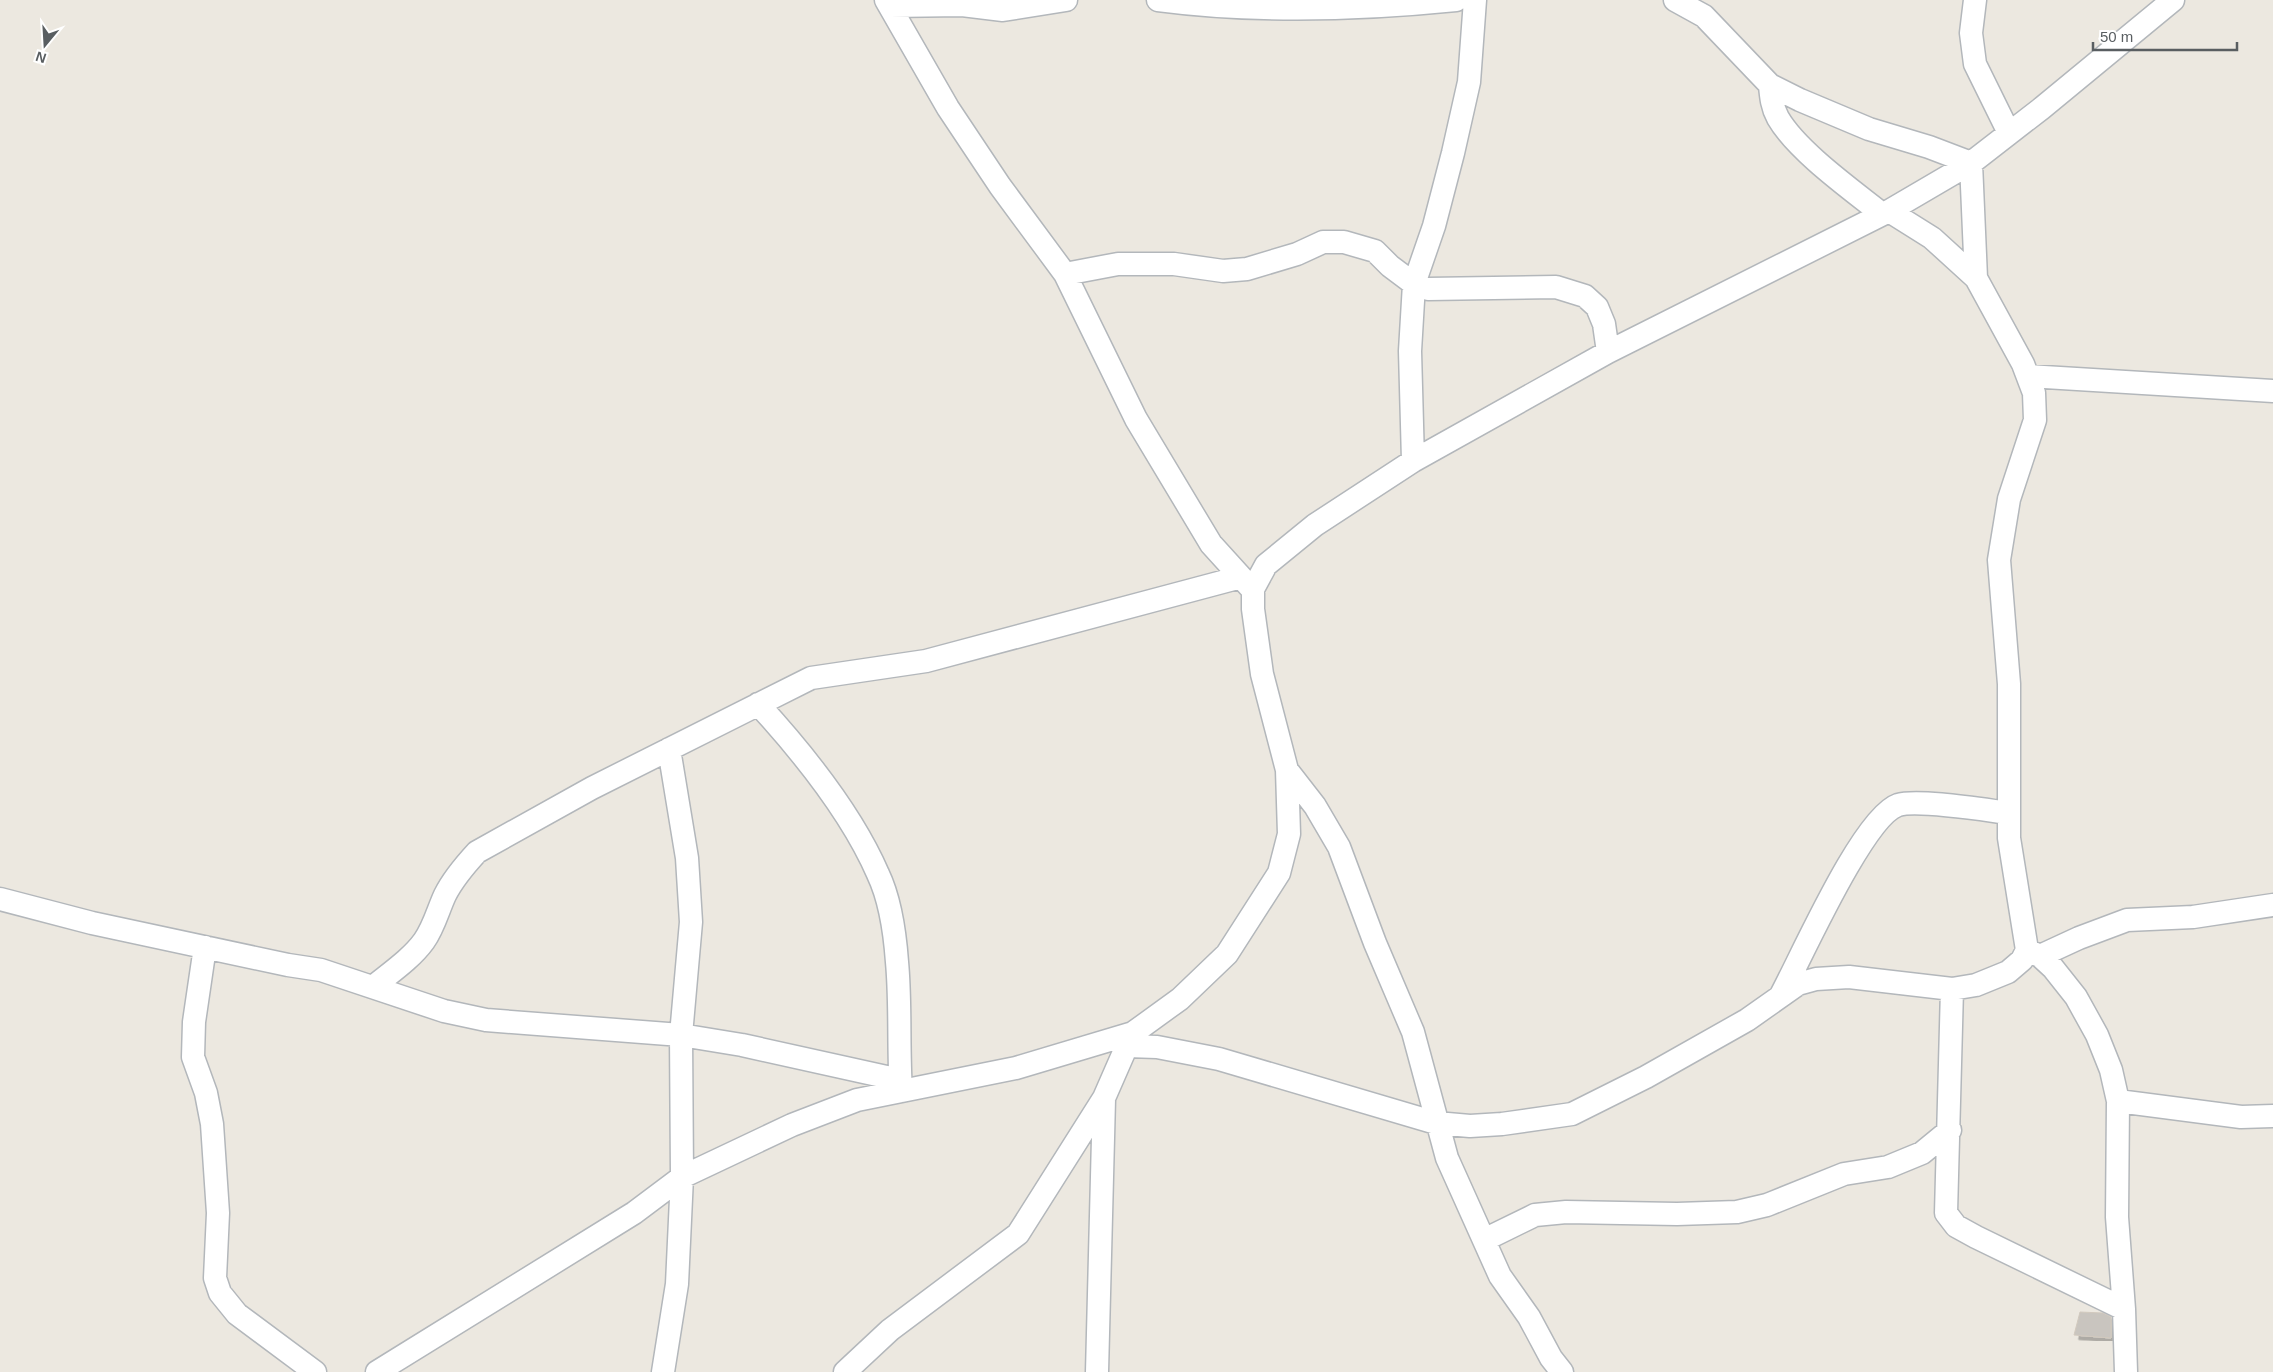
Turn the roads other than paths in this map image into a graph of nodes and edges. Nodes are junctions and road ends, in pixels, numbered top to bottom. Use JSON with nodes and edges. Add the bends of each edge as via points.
{"nodes":[{"id":1,"x":1066,"y":0,"type":"edge"},
{"id":2,"x":1158,"y":0,"type":"edge"},
{"id":3,"x":1456,"y":0,"type":"edge"},
{"id":4,"x":1475,"y":0,"type":"edge"},
{"id":5,"x":1974,"y":0,"type":"edge"},
{"id":6,"x":2173,"y":0,"type":"edge"},
{"id":7,"x":888,"y":3,"type":"edge"},
{"id":8,"x":1686,"y":3,"type":"edge"},
{"id":9,"x":1323,"y":4,"type":"edge"},
{"id":10,"x":1770,"y":85,"type":"junction"},
{"id":11,"x":2009,"y":133,"type":"junction"},
{"id":12,"x":1972,"y":163,"type":"junction"},
{"id":13,"x":1886,"y":213,"type":"junction"},
{"id":14,"x":1065,"y":274,"type":"junction"},
{"id":15,"x":1976,"y":278,"type":"junction"},
{"id":16,"x":1414,"y":284,"type":"junction"},
{"id":17,"x":1608,"y":352,"type":"junction"},
{"id":18,"x":2028,"y":376,"type":"junction"},
{"id":19,"x":2273,"y":391,"type":"edge"},
{"id":20,"x":1413,"y":461,"type":"junction"},
{"id":21,"x":1247,"y":583,"type":"junction"},
{"id":22,"x":758,"y":704,"type":"junction"},
{"id":23,"x":669,"y":749,"type":"junction"},
{"id":24,"x":1288,"y":770,"type":"junction"},
{"id":25,"x":2008,"y":813,"type":"junction"},
{"id":26,"x":0,"y":900,"type":"edge"},
{"id":27,"x":2273,"y":905,"type":"edge"},
{"id":28,"x":205,"y":947,"type":"junction"},
{"id":29,"x":2033,"y":953,"type":"junction"},
{"id":30,"x":373,"y":988,"type":"junction"},
{"id":31,"x":1952,"y":989,"type":"junction"},
{"id":32,"x":1781,"y":996,"type":"junction"},
{"id":33,"x":681,"y":1035,"type":"junction"},
{"id":34,"x":1130,"y":1040,"type":"junction"},
{"id":35,"x":901,"y":1086,"type":"junction"},
{"id":36,"x":1104,"y":1098,"type":"junction"},
{"id":37,"x":2118,"y":1101,"type":"junction"},
{"id":38,"x":2273,"y":1116,"type":"edge"},
{"id":39,"x":1436,"y":1122,"type":"junction"},
{"id":40,"x":1950,"y":1130,"type":"junction"},
{"id":41,"x":682,"y":1177,"type":"junction"},
{"id":42,"x":1484,"y":1240,"type":"junction"},
{"id":43,"x":2124,"y":1309,"type":"junction"},
{"id":44,"x":398,"y":1365,"type":"edge"},
{"id":45,"x":1555,"y":1367,"type":"edge"},
{"id":46,"x":315,"y":1372,"type":"edge"},
{"id":47,"x":378,"y":1372,"type":"edge"},
{"id":48,"x":663,"y":1372,"type":"edge"},
{"id":49,"x":845,"y":1372,"type":"edge"},
{"id":50,"x":1097,"y":1372,"type":"edge"},
{"id":51,"x":2126,"y":1372,"type":"edge"}],
"edges":[{"from":1,"to":7,"type":"street","via":[[1003,10]]},
{"from":2,"to":9,"type":"street","via":[[1286,10]]},
{"from":3,"to":9,"type":"street","via":[[1388,7]]},
{"from":4,"to":16,"type":"street","via":[[1467,91],[1434,226]]},
{"from":5,"to":11,"type":"street","via":[[1971,33],[1975,64]]},
{"from":6,"to":11,"type":"street"},
{"from":7,"to":14,"type":"street","via":[[953,116]]},
{"from":8,"to":10,"type":"street","via":[[1704,16]]},
{"from":10,"to":12,"type":"street","via":[[1869,129]]},
{"from":10,"to":13,"type":"street","via":[[1771,101],[1778,119],[1803,148]]},
{"from":11,"to":12,"type":"street"},
{"from":12,"to":13,"type":"street"},
{"from":12,"to":15,"type":"street"},
{"from":13,"to":15,"type":"street","via":[[1932,238]]},
{"from":13,"to":17,"type":"street"},
{"from":14,"to":16,"type":"street","via":[[1118,264],[1174,264],[1223,271],[1247,269],[1297,254],[1323,242],[1344,242],[1375,250]]},
{"from":14,"to":21,"type":"street","via":[[1136,419],[1211,544]]},
{"from":15,"to":18,"type":"street"},
{"from":16,"to":17,"type":"street","via":[[1428,289],[1556,287],[1585,296],[1597,307],[1604,324]]},
{"from":16,"to":20,"type":"street","via":[[1410,351]]},
{"from":17,"to":20,"type":"street"},
{"from":18,"to":19,"type":"street"},
{"from":18,"to":25,"type":"street","via":[[2034,393],[2035,420],[2009,499],[2000,560],[2009,684]]},
{"from":20,"to":21,"type":"street","via":[[1315,525]]},
{"from":21,"to":22,"type":"street","via":[[926,661],[811,678]]},
{"from":21,"to":24,"type":"street","via":[[1262,674]]},
{"from":22,"to":23,"type":"street"},
{"from":22,"to":35,"type":"street","via":[[793,743],[838,805],[879,875],[897,962]]},
{"from":23,"to":30,"type":"street","via":[[478,852],[462,868],[446,894],[424,941]]},
{"from":23,"to":33,"type":"street","via":[[687,858],[691,922]]},
{"from":24,"to":34,"type":"street","via":[[1289,834],[1279,873],[1227,954]]},
{"from":24,"to":39,"type":"street","via":[[1315,806],[1339,848],[1413,1032]]},
{"from":25,"to":29,"type":"street","via":[[2009,838]]},
{"from":25,"to":32,"type":"street","via":[[1927,804],[1899,805],[1884,814],[1858,847]]},
{"from":26,"to":28,"type":"street"},
{"from":27,"to":29,"type":"street","via":[[2193,917],[2127,920]]},
{"from":28,"to":30,"type":"street","via":[[321,970]]},
{"from":28,"to":46,"type":"street","via":[[194,1022],[193,1056],[206,1093],[212,1124],[218,1213],[215,1278],[220,1293],[236,1314]]},
{"from":29,"to":31,"type":"street","via":[[2008,972],[1976,985]]},
{"from":29,"to":37,"type":"street","via":[[2053,968],[2076,997],[2097,1035],[2111,1070]]},
{"from":30,"to":33,"type":"street","via":[[444,1011],[486,1020]]},
{"from":31,"to":32,"type":"street","via":[[1849,977],[1816,979],[1798,984]]},
{"from":31,"to":40,"type":"street"},
{"from":32,"to":39,"type":"street","via":[[1746,1020],[1646,1077],[1572,1114],[1470,1126]]},
{"from":33,"to":35,"type":"street","via":[[742,1045]]},
{"from":33,"to":41,"type":"street"},
{"from":34,"to":35,"type":"street","via":[[1016,1068]]},
{"from":34,"to":36,"type":"street"},
{"from":34,"to":39,"type":"street","via":[[1219,1059]]},
{"from":35,"to":41,"type":"street","via":[[810,1118]]},
{"from":36,"to":49,"type":"street","via":[[1018,1234],[890,1330]]},
{"from":36,"to":50,"type":"street"},
{"from":37,"to":38,"type":"street","via":[[2241,1117]]},
{"from":37,"to":43,"type":"street","via":[[2117,1217]]},
{"from":39,"to":42,"type":"street","via":[[1447,1158]]},
{"from":40,"to":42,"type":"street","via":[[1922,1154],[1888,1167],[1844,1174],[1767,1205],[1737,1212],[1566,1212],[1535,1215]]},
{"from":40,"to":43,"type":"street","via":[[1946,1214],[1956,1226]]},
{"from":41,"to":44,"type":"street","via":[[634,1212]]},
{"from":41,"to":48,"type":"street","via":[[677,1284]]},
{"from":42,"to":45,"type":"street","via":[[1500,1276],[1529,1317]]},
{"from":43,"to":51,"type":"street"},
{"from":44,"to":47,"type":"street"}]}
